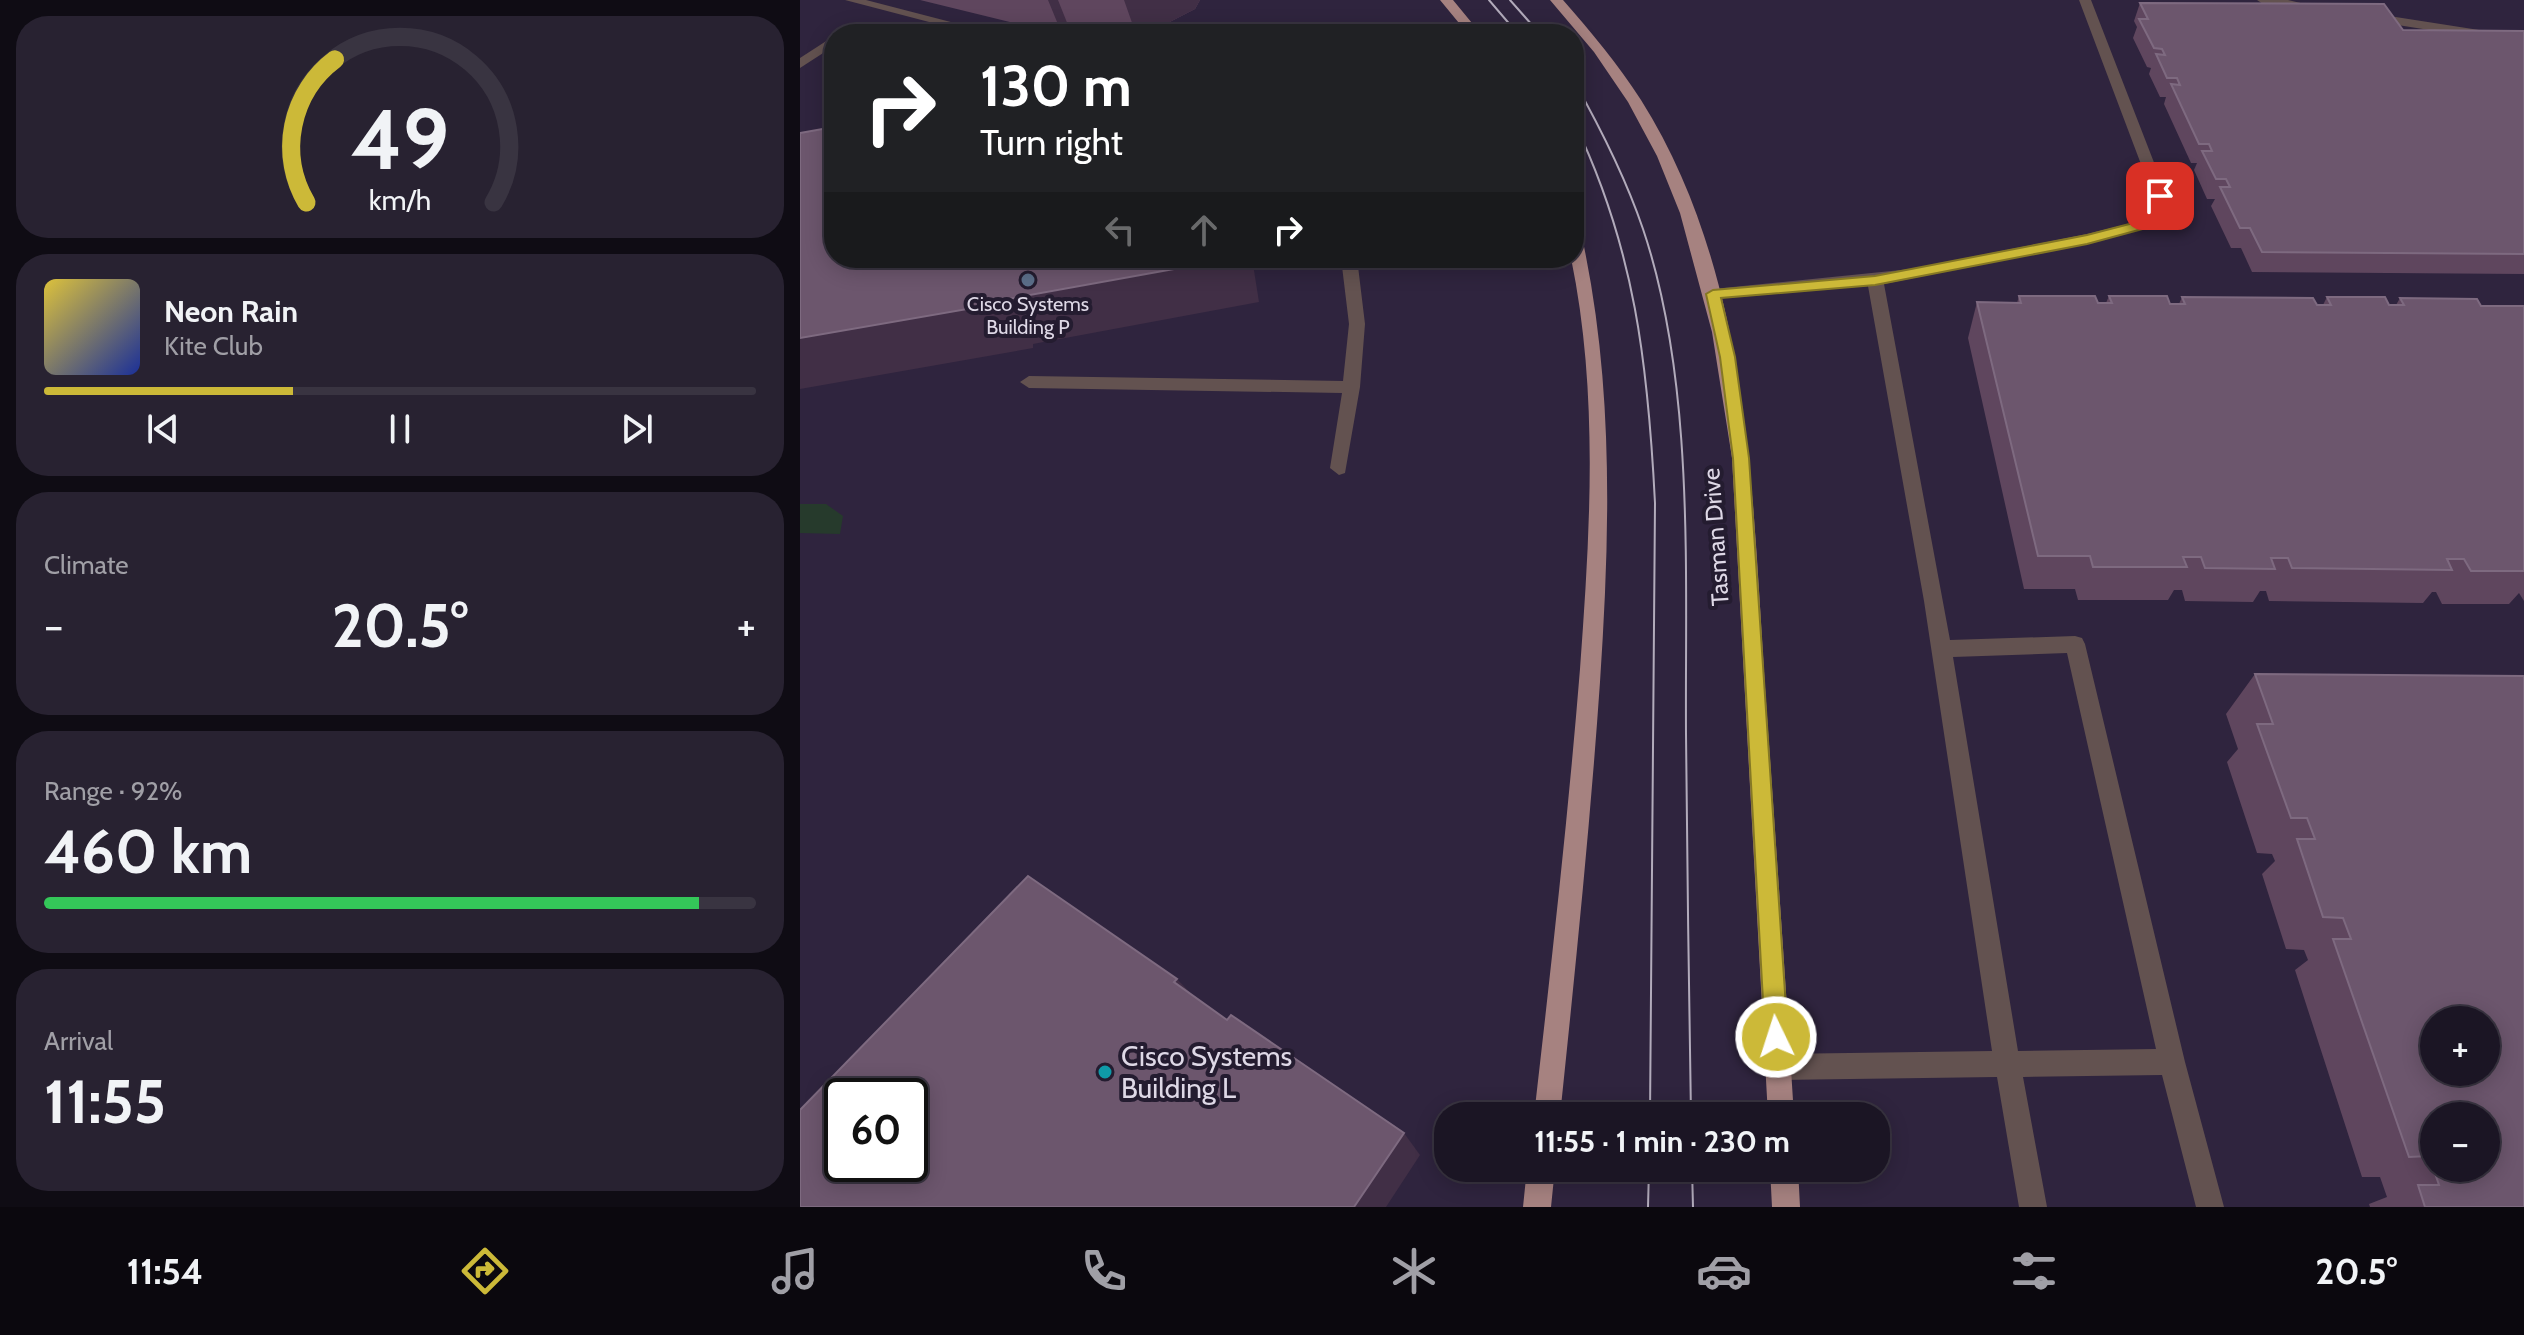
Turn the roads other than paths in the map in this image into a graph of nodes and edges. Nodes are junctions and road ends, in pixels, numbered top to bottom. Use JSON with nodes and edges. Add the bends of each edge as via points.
{"nodes":[{"id":1,"x":851,"y":0,"type":"edge"},
{"id":2,"x":1446,"y":0,"type":"edge"},
{"id":3,"x":1556,"y":0,"type":"edge"},
{"id":4,"x":2085,"y":0,"type":"edge"},
{"id":5,"x":2263,"y":0,"type":"edge"},
{"id":6,"x":2327,"y":10,"type":"edge"},
{"id":7,"x":2357,"y":15,"type":"edge"},
{"id":8,"x":950,"y":24,"type":"edge"},
{"id":9,"x":1466,"y":24,"type":"edge"},
{"id":10,"x":1579,"y":24,"type":"edge"},
{"id":11,"x":1584,"y":29,"type":"edge"},
{"id":12,"x":2524,"y":41,"type":"edge"},
{"id":13,"x":824,"y":47,"type":"edge"},
{"id":14,"x":800,"y":64,"type":"edge"},
{"id":15,"x":1350,"y":268,"type":"edge"},
{"id":16,"x":1582,"y":268,"type":"edge"},
{"id":17,"x":1875,"y":280,"type":"junction"},
{"id":18,"x":1713,"y":294,"type":"junction"},
{"id":19,"x":1029,"y":382,"type":"dead end"},
{"id":20,"x":1351,"y":387,"type":"junction"},
{"id":21,"x":1339,"y":468,"type":"dead end"},
{"id":22,"x":1941,"y":649,"type":"junction"},
{"id":23,"x":2172,"y":1062,"type":"junction"},
{"id":24,"x":2007,"y":1063,"type":"junction"},
{"id":25,"x":1778,"y":1067,"type":"junction"},
{"id":26,"x":1548,"y":1102,"type":"edge"},
{"id":27,"x":1780,"y":1102,"type":"edge"},
{"id":28,"x":1540,"y":1182,"type":"edge"},
{"id":29,"x":1785,"y":1182,"type":"edge"},
{"id":30,"x":1537,"y":1207,"type":"edge"},
{"id":31,"x":1786,"y":1207,"type":"edge"},
{"id":32,"x":2033,"y":1207,"type":"edge"},
{"id":33,"x":2210,"y":1207,"type":"edge"}],
"edges":[{"from":1,"to":8,"type":"lane"},
{"from":2,"to":9,"type":"main road"},
{"from":3,"to":10,"type":"main road","name":"Tasman Drive"},
{"from":4,"to":17,"type":"lane","via":[[2160,196],[2158,212],[2141,225],[2087,239]]},
{"from":5,"to":6,"type":"lane"},
{"from":7,"to":12,"type":"lane"},
{"from":11,"to":18,"type":"main road","name":"Tasman Drive","via":[[1665,153]]},
{"from":13,"to":14,"type":"lane"},
{"from":15,"to":20,"type":"lane","via":[[1357,324]]},
{"from":16,"to":26,"type":"main road","via":[[1598,365],[1596,589]]},
{"from":17,"to":18,"type":"lane"},
{"from":17,"to":22,"type":"lane"},
{"from":18,"to":25,"type":"main road","name":"Tasman Drive","via":[[1741,458]]},
{"from":19,"to":20,"type":"lane"},
{"from":20,"to":21,"type":"lane"},
{"from":22,"to":23,"type":"lane","via":[[2075,644]]},
{"from":22,"to":24,"type":"lane"},
{"from":23,"to":24,"type":"lane"},
{"from":23,"to":33,"type":"lane"},
{"from":24,"to":25,"type":"lane"},
{"from":24,"to":32,"type":"lane"},
{"from":25,"to":27,"type":"main road","name":"Tasman Drive"},
{"from":28,"to":30,"type":"main road"},
{"from":29,"to":31,"type":"main road"}]}
